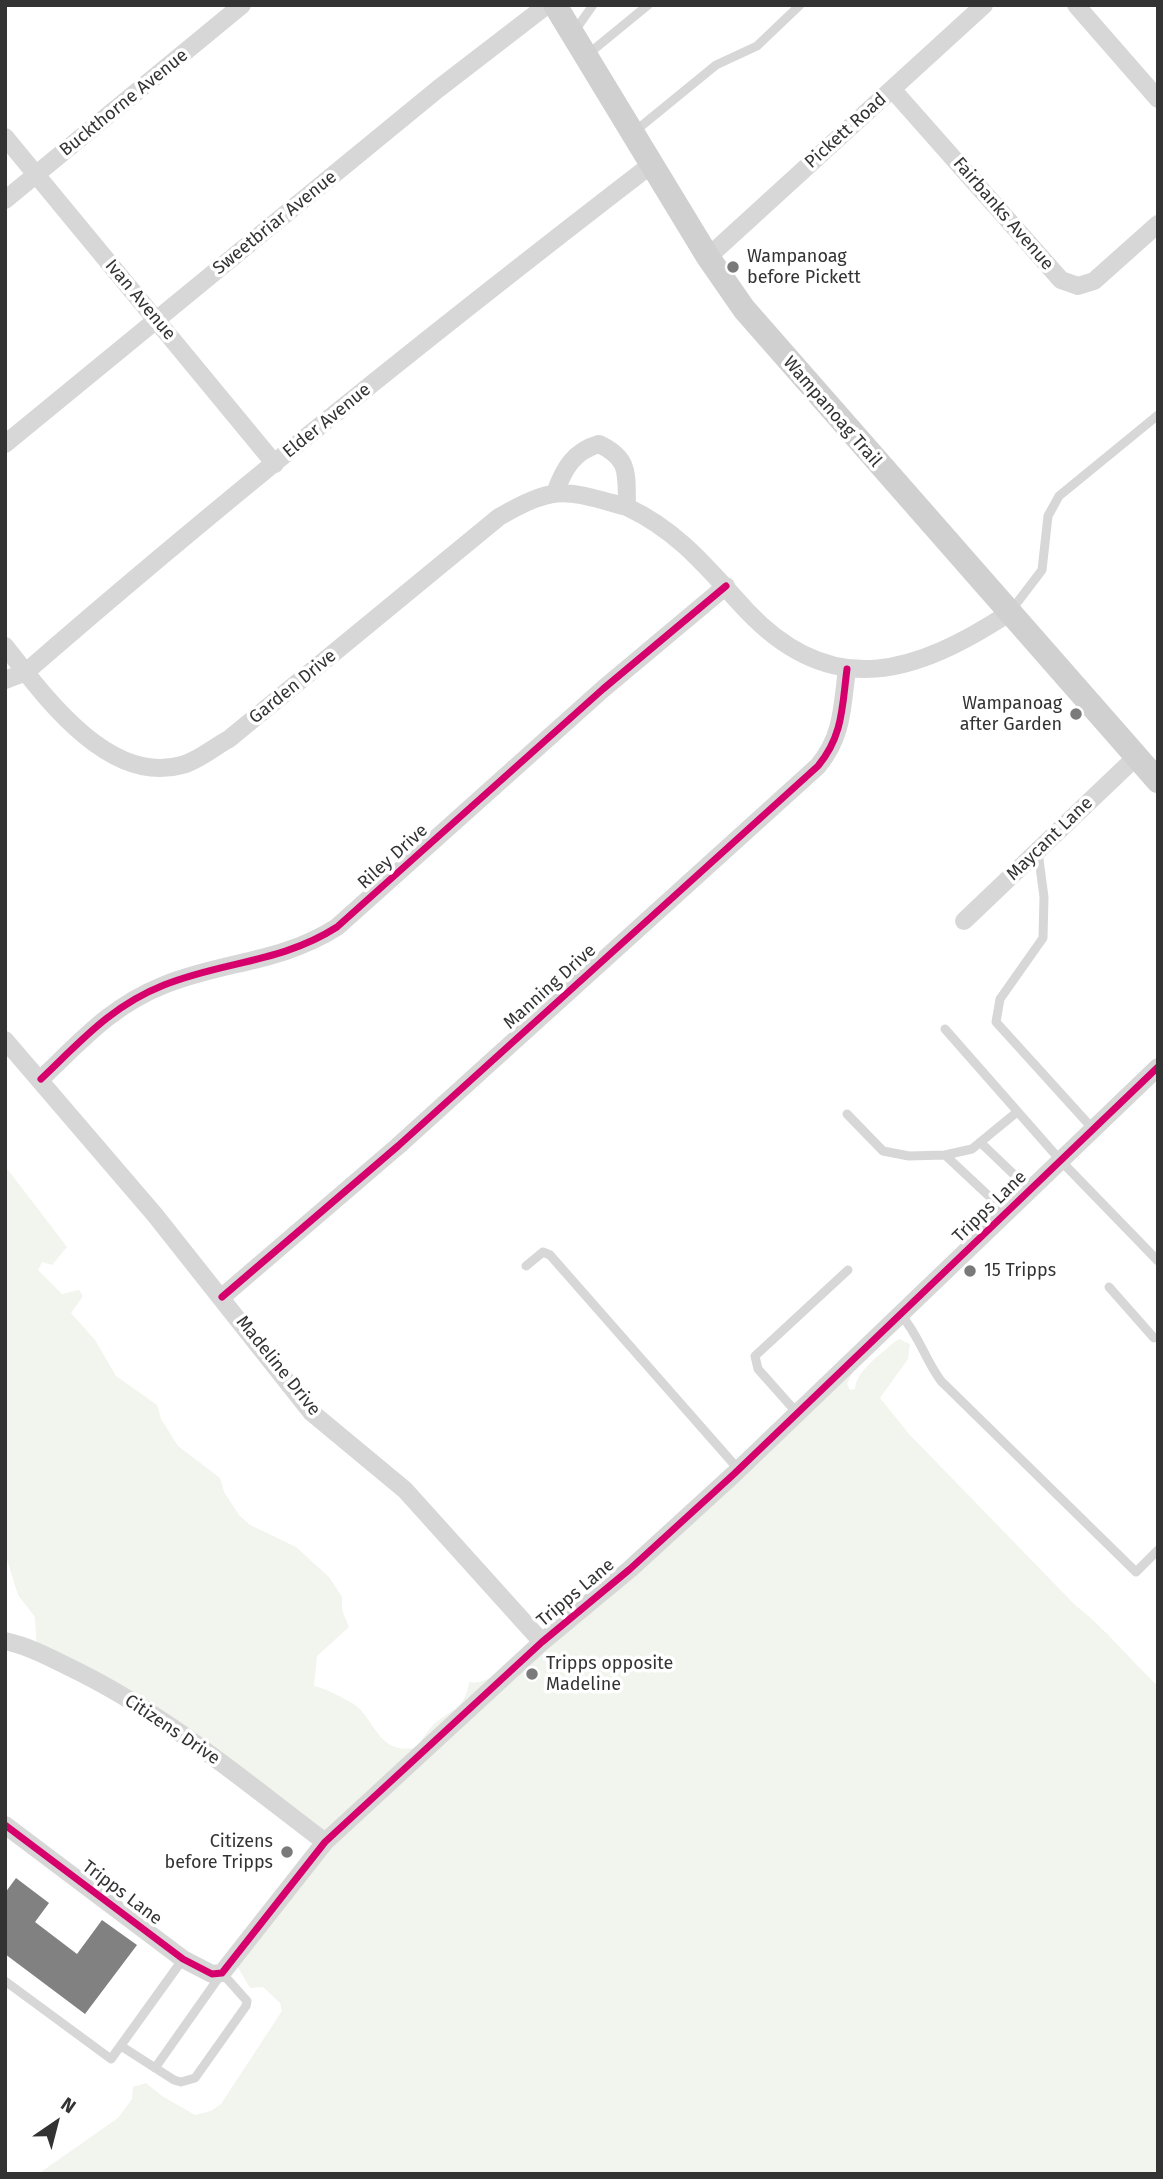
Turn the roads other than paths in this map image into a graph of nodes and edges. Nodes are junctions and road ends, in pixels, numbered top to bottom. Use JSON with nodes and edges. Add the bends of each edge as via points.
{"nodes":[{"id":1,"x":242,"y":5,"type":"edge"},
{"id":2,"x":547,"y":5,"type":"edge"},
{"id":3,"x":555,"y":5,"type":"edge"},
{"id":4,"x":593,"y":5,"type":"edge"},
{"id":5,"x":648,"y":5,"type":"edge"},
{"id":6,"x":800,"y":5,"type":"edge"},
{"id":7,"x":984,"y":5,"type":"edge"},
{"id":8,"x":1076,"y":5,"type":"edge"},
{"id":9,"x":573,"y":34,"type":"junction"},
{"id":10,"x":586,"y":55,"type":"junction"},
{"id":11,"x":892,"y":89,"type":"junction"},
{"id":12,"x":1158,"y":99,"type":"edge"},
{"id":13,"x":633,"y":133,"type":"junction"},
{"id":14,"x":5,"y":137,"type":"edge"},
{"id":15,"x":652,"y":164,"type":"junction"},
{"id":16,"x":36,"y":175,"type":"junction"},
{"id":17,"x":5,"y":200,"type":"edge"},
{"id":18,"x":1158,"y":225,"type":"edge"},
{"id":19,"x":708,"y":257,"type":"junction"},
{"id":20,"x":156,"y":320,"type":"junction"},
{"id":21,"x":1158,"y":415,"type":"edge"},
{"id":22,"x":5,"y":444,"type":"edge"},
{"id":23,"x":275,"y":464,"type":"junction"},
{"id":24,"x":555,"y":493,"type":"junction"},
{"id":25,"x":627,"y":507,"type":"junction"},
{"id":26,"x":726,"y":586,"type":"junction"},
{"id":27,"x":1009,"y":613,"type":"junction"},
{"id":28,"x":5,"y":646,"type":"edge"},
{"id":29,"x":848,"y":669,"type":"junction"},
{"id":30,"x":26,"y":672,"type":"junction"},
{"id":31,"x":5,"y":680,"type":"edge"},
{"id":32,"x":1136,"y":757,"type":"junction"},
{"id":33,"x":1158,"y":782,"type":"edge"},
{"id":34,"x":1038,"y":850,"type":"junction"},
{"id":35,"x":964,"y":921,"type":"dead end"},
{"id":36,"x":945,"y":1029,"type":"dead end"},
{"id":37,"x":5,"y":1040,"type":"edge"},
{"id":38,"x":1158,"y":1067,"type":"edge"},
{"id":39,"x":41,"y":1079,"type":"junction"},
{"id":40,"x":1017,"y":1112,"type":"junction"},
{"id":41,"x":847,"y":1114,"type":"dead end"},
{"id":42,"x":1093,"y":1129,"type":"junction"},
{"id":43,"x":979,"y":1142,"type":"junction"},
{"id":44,"x":945,"y":1156,"type":"junction"},
{"id":45,"x":1061,"y":1161,"type":"junction"},
{"id":46,"x":1030,"y":1190,"type":"junction"},
{"id":47,"x":1007,"y":1213,"type":"junction"},
{"id":48,"x":1158,"y":1261,"type":"edge"},
{"id":49,"x":526,"y":1266,"type":"dead end"},
{"id":50,"x":848,"y":1270,"type":"dead end"},
{"id":51,"x":1109,"y":1287,"type":"dead end"},
{"id":52,"x":222,"y":1297,"type":"junction"},
{"id":53,"x":901,"y":1315,"type":"junction"},
{"id":54,"x":1154,"y":1338,"type":"dead end"},
{"id":55,"x":798,"y":1414,"type":"junction"},
{"id":56,"x":738,"y":1470,"type":"junction"},
{"id":57,"x":1158,"y":1550,"type":"edge"},
{"id":58,"x":5,"y":1641,"type":"edge"},
{"id":59,"x":542,"y":1642,"type":"junction"},
{"id":60,"x":5,"y":1825,"type":"edge"},
{"id":61,"x":325,"y":1842,"type":"junction"},
{"id":62,"x":183,"y":1959,"type":"junction"},
{"id":63,"x":222,"y":1973,"type":"junction"},
{"id":64,"x":5,"y":1981,"type":"edge"},
{"id":65,"x":121,"y":2046,"type":"junction"},
{"id":66,"x":155,"y":2068,"type":"junction"}],
"edges":[{"from":1,"to":16,"type":"street","name":"Buckthorne Avenue"},
{"from":2,"to":20,"type":"street","name":"Sweetbriar Avenue"},
{"from":3,"to":9,"type":"main road","name":"Wampanoag Trail"},
{"from":4,"to":9,"type":"lane"},
{"from":5,"to":10,"type":"lane"},
{"from":6,"to":13,"type":"lane","via":[[757,46],[716,65]]},
{"from":7,"to":11,"type":"street","name":"Pickett Road"},
{"from":8,"to":12,"type":"street"},
{"from":9,"to":10,"type":"main road","name":"Wampanoag Trail"},
{"from":10,"to":13,"type":"main road","name":"Wampanoag Trail"},
{"from":11,"to":18,"type":"street","name":"Fairbanks Avenue","via":[[1061,280],[1078,286],[1094,281]]},
{"from":11,"to":19,"type":"street","name":"Pickett Road"},
{"from":13,"to":15,"type":"main road","name":"Wampanoag Trail"},
{"from":14,"to":16,"type":"street","name":"Ivan Avenue"},
{"from":15,"to":19,"type":"main road","name":"Wampanoag Trail"},
{"from":15,"to":23,"type":"street","name":"Elder Avenue","via":[[458,313]]},
{"from":16,"to":17,"type":"street","name":"Buckthorne Avenue"},
{"from":16,"to":20,"type":"street","name":"Ivan Avenue"},
{"from":19,"to":27,"type":"main road","name":"Wampanoag Trail","via":[[765,336]]},
{"from":20,"to":22,"type":"street","name":"Sweetbriar Avenue"},
{"from":20,"to":23,"type":"street","name":"Ivan Avenue"},
{"from":21,"to":27,"type":"lane","via":[[1059,496],[1048,516],[1042,570]]},
{"from":23,"to":30,"type":"street","name":"Elder Avenue"},
{"from":24,"to":25,"type":"street","name":"Garden Drive","via":[[576,493]]},
{"from":24,"to":25,"type":"street","via":[[579,450],[599,444],[615,451],[625,465]]},
{"from":24,"to":30,"type":"street","name":"Garden Drive","via":[[547,492],[499,517],[229,739],[183,765],[148,768],[118,759],[86,738]]},
{"from":25,"to":26,"type":"street","name":"Garden Drive","via":[[657,521]]},
{"from":26,"to":29,"type":"street","name":"Garden Drive","via":[[777,639],[809,657]]},
{"from":26,"to":39,"type":"street","name":"Riley Drive","via":[[603,689],[337,927],[298,949],[166,984],[137,998],[111,1012]]},
{"from":27,"to":29,"type":"street","name":"Garden Drive","via":[[962,643],[918,662]]},
{"from":27,"to":32,"type":"main road","name":"Wampanoag Trail"},
{"from":28,"to":30,"type":"street","name":"Garden Drive"},
{"from":29,"to":52,"type":"street","name":"Manning Drive","via":[[837,737],[818,766],[398,1146]]},
{"from":30,"to":31,"type":"street","name":"Elder Avenue"},
{"from":32,"to":33,"type":"main road","name":"Wampanoag Trail"},
{"from":32,"to":34,"type":"street","name":"Maycant Lane"},
{"from":34,"to":35,"type":"street","name":"Maycant Lane"},
{"from":34,"to":42,"type":"lane","via":[[1043,938],[1000,999],[996,1022]]},
{"from":36,"to":40,"type":"lane"},
{"from":37,"to":39,"type":"street","name":"Madeline Drive"},
{"from":38,"to":42,"type":"street","name":"Tripps Lane"},
{"from":39,"to":52,"type":"street","name":"Madeline Drive"},
{"from":40,"to":43,"type":"lane"},
{"from":40,"to":45,"type":"lane"},
{"from":41,"to":44,"type":"lane","via":[[883,1151]]},
{"from":42,"to":45,"type":"street","name":"Tripps Lane"},
{"from":43,"to":44,"type":"lane","via":[[972,1149]]},
{"from":43,"to":46,"type":"lane"},
{"from":44,"to":47,"type":"lane"},
{"from":45,"to":46,"type":"street","name":"Tripps Lane"},
{"from":45,"to":48,"type":"lane"},
{"from":46,"to":47,"type":"street","name":"Tripps Lane"},
{"from":47,"to":53,"type":"street","name":"Tripps Lane"},
{"from":49,"to":56,"type":"lane","via":[[543,1252],[550,1255]]},
{"from":50,"to":55,"type":"lane","via":[[755,1356],[758,1369]]},
{"from":51,"to":54,"type":"lane"},
{"from":52,"to":59,"type":"street","name":"Madeline Drive","via":[[312,1412],[405,1490]]},
{"from":53,"to":55,"type":"street","name":"Tripps Lane"},
{"from":53,"to":57,"type":"lane","via":[[914,1329],[941,1381],[1136,1572]]},
{"from":55,"to":56,"type":"street","name":"Tripps Lane"},
{"from":56,"to":59,"type":"street","name":"Tripps Lane"},
{"from":58,"to":61,"type":"street","name":"Citizens Drive","via":[[93,1679],[170,1726]]},
{"from":59,"to":61,"type":"street","name":"Tripps Lane"},
{"from":60,"to":62,"type":"street","name":"Tripps Lane"},
{"from":61,"to":63,"type":"street","name":"Tripps Lane"},
{"from":62,"to":63,"type":"street","name":"Tripps Lane"},
{"from":62,"to":65,"type":"lane"},
{"from":63,"to":66,"type":"lane"},
{"from":63,"to":66,"type":"lane","via":[[247,2001],[232,2027],[195,2078],[181,2082]]},
{"from":64,"to":65,"type":"lane","via":[[111,2059]]},
{"from":65,"to":66,"type":"lane"}]}
